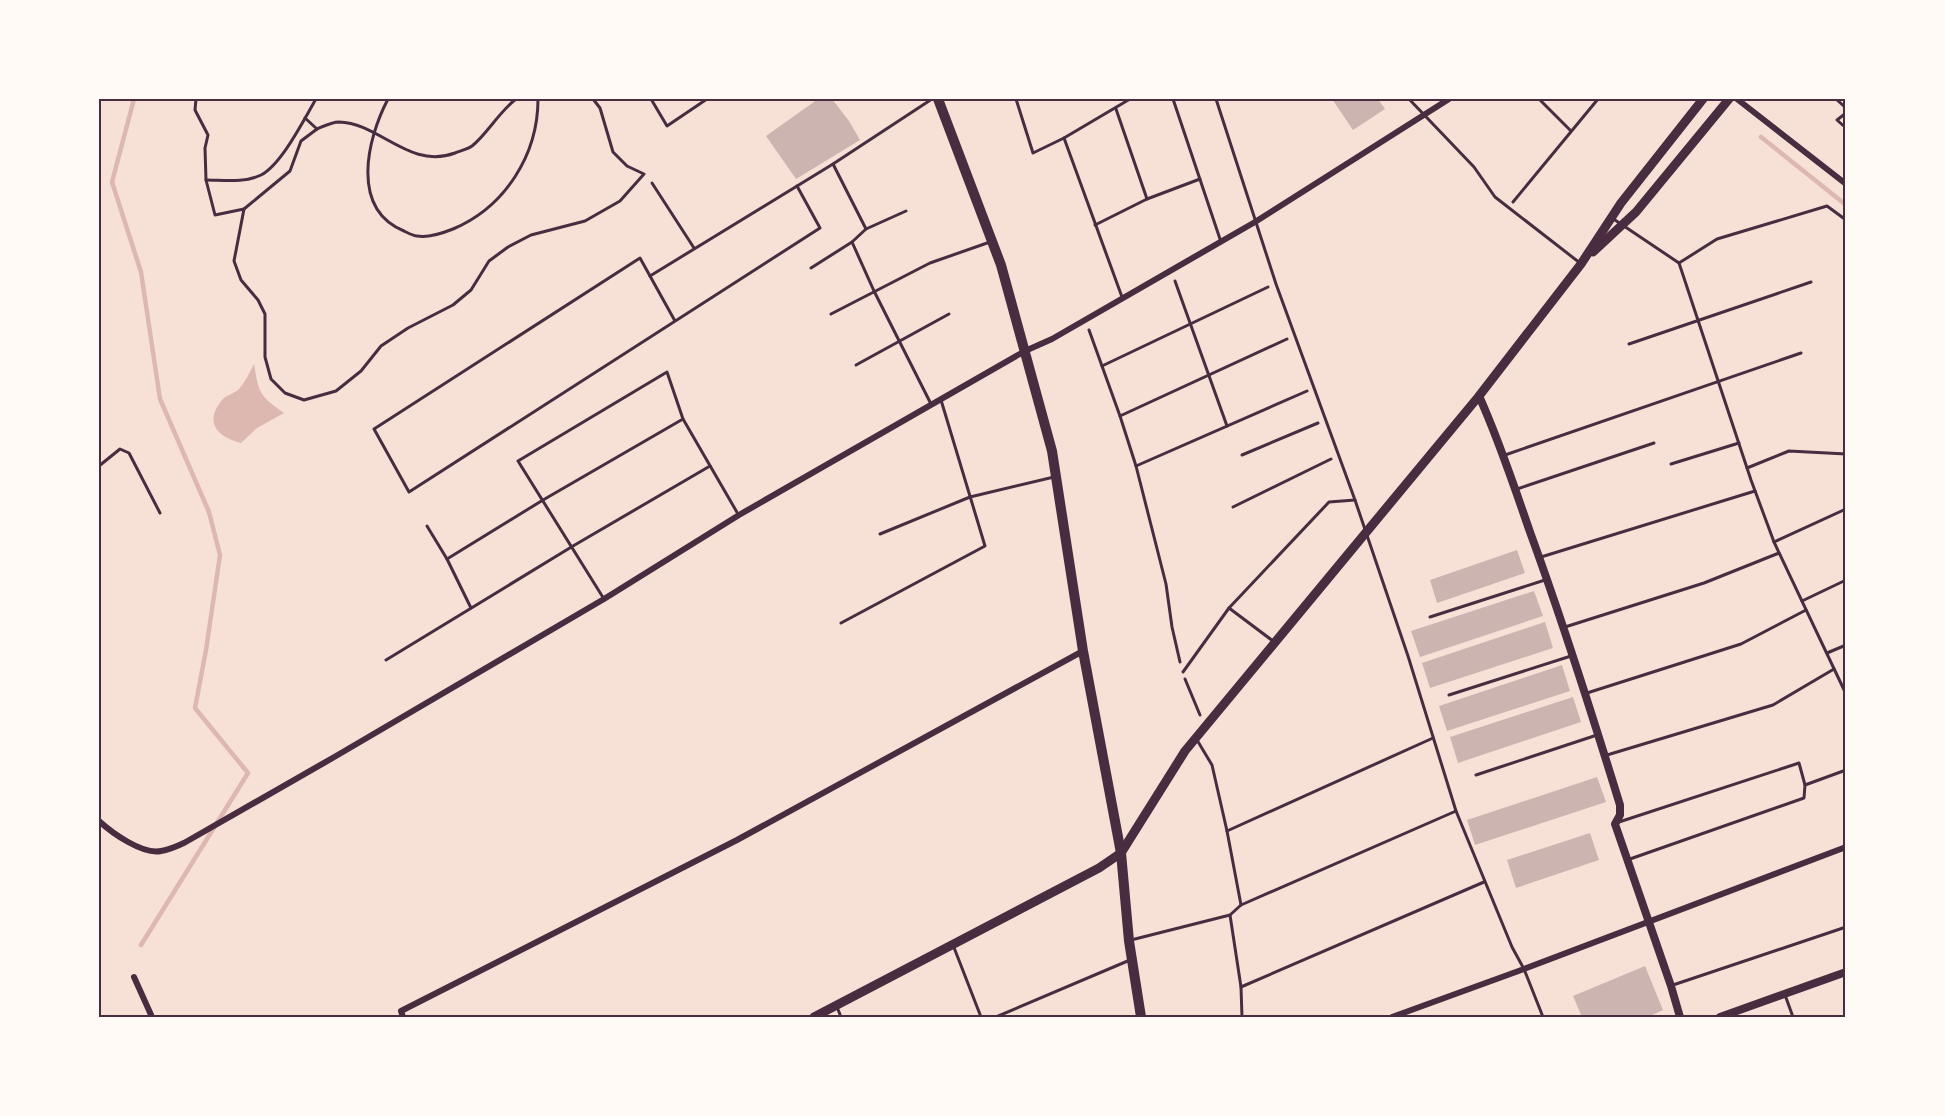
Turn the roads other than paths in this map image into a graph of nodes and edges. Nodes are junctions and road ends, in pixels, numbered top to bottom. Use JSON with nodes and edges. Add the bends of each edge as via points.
{"nodes":[{"id":1,"x":651,"y":99,"type":"edge"},
{"id":2,"x":707,"y":99,"type":"edge"},
{"id":3,"x":932,"y":99,"type":"edge"},
{"id":4,"x":938,"y":99,"type":"edge"},
{"id":5,"x":1017,"y":99,"type":"edge"},
{"id":6,"x":1130,"y":99,"type":"edge"},
{"id":7,"x":1173,"y":99,"type":"edge"},
{"id":8,"x":1216,"y":99,"type":"edge"},
{"id":9,"x":1409,"y":99,"type":"edge"},
{"id":10,"x":1449,"y":99,"type":"edge"},
{"id":11,"x":1703,"y":99,"type":"edge"},
{"id":12,"x":1729,"y":99,"type":"edge"},
{"id":13,"x":1737,"y":99,"type":"edge"},
{"id":14,"x":1836,"y":99,"type":"edge"},
{"id":15,"x":1846,"y":108,"type":"edge"},
{"id":16,"x":1116,"y":109,"type":"junction"},
{"id":17,"x":1846,"y":113,"type":"edge"},
{"id":18,"x":1424,"y":115,"type":"junction"},
{"id":19,"x":1846,"y":128,"type":"edge"},
{"id":20,"x":1064,"y":138,"type":"junction"},
{"id":21,"x":833,"y":164,"type":"junction"},
{"id":22,"x":1200,"y":179,"type":"junction"},
{"id":23,"x":652,"y":183,"type":"dead end"},
{"id":24,"x":1846,"y":184,"type":"edge"},
{"id":25,"x":797,"y":186,"type":"junction"},
{"id":26,"x":1148,"y":199,"type":"junction"},
{"id":27,"x":906,"y":212,"type":"dead end"},
{"id":28,"x":1611,"y":218,"type":"junction"},
{"id":29,"x":1846,"y":220,"type":"edge"},
{"id":30,"x":1255,"y":222,"type":"junction"},
{"id":31,"x":1095,"y":225,"type":"junction"},
{"id":32,"x":1622,"y":225,"type":"junction"},
{"id":33,"x":866,"y":229,"type":"junction"},
{"id":34,"x":992,"y":241,"type":"junction"},
{"id":35,"x":852,"y":242,"type":"junction"},
{"id":36,"x":1221,"y":242,"type":"junction"},
{"id":37,"x":694,"y":248,"type":"junction"},
{"id":38,"x":1679,"y":263,"type":"junction"},
{"id":39,"x":1581,"y":264,"type":"junction"},
{"id":40,"x":812,"y":268,"type":"dead end"},
{"id":41,"x":650,"y":276,"type":"junction"},
{"id":42,"x":1811,"y":282,"type":"dead end"},
{"id":43,"x":874,"y":291,"type":"junction"},
{"id":44,"x":1122,"y":299,"type":"junction"},
{"id":45,"x":831,"y":314,"type":"dead end"},
{"id":46,"x":949,"y":314,"type":"dead end"},
{"id":47,"x":1698,"y":320,"type":"junction"},
{"id":48,"x":675,"y":321,"type":"junction"},
{"id":49,"x":899,"y":340,"type":"junction"},
{"id":50,"x":1629,"y":344,"type":"dead end"},
{"id":51,"x":1024,"y":351,"type":"junction"},
{"id":52,"x":1801,"y":353,"type":"dead end"},
{"id":53,"x":856,"y":365,"type":"dead end"},
{"id":54,"x":1718,"y":381,"type":"junction"},
{"id":55,"x":1479,"y":396,"type":"junction"},
{"id":56,"x":940,"y":399,"type":"junction"},
{"id":57,"x":931,"y":405,"type":"junction"},
{"id":58,"x":682,"y":419,"type":"junction"},
{"id":59,"x":1654,"y":443,"type":"dead end"},
{"id":60,"x":1739,"y":443,"type":"junction"},
{"id":61,"x":1846,"y":454,"type":"edge"},
{"id":62,"x":1503,"y":456,"type":"junction"},
{"id":63,"x":1671,"y":464,"type":"dead end"},
{"id":64,"x":99,"y":466,"type":"edge"},
{"id":65,"x":710,"y":466,"type":"junction"},
{"id":66,"x":1747,"y":468,"type":"junction"},
{"id":67,"x":1056,"y":477,"type":"junction"},
{"id":68,"x":1515,"y":490,"type":"junction"},
{"id":69,"x":1755,"y":491,"type":"junction"},
{"id":70,"x":970,"y":497,"type":"junction"},
{"id":71,"x":543,"y":500,"type":"junction"},
{"id":72,"x":1355,"y":500,"type":"junction"},
{"id":73,"x":1846,"y":509,"type":"edge"},
{"id":74,"x":160,"y":513,"type":"dead end"},
{"id":75,"x":739,"y":515,"type":"junction"},
{"id":76,"x":427,"y":526,"type":"dead end"},
{"id":77,"x":1365,"y":533,"type":"junction"},
{"id":78,"x":880,"y":534,"type":"dead end"},
{"id":79,"x":1774,"y":542,"type":"junction"},
{"id":80,"x":573,"y":546,"type":"junction"},
{"id":81,"x":1779,"y":553,"type":"junction"},
{"id":82,"x":1539,"y":558,"type":"junction"},
{"id":83,"x":447,"y":559,"type":"junction"},
{"id":84,"x":1547,"y":580,"type":"junction"},
{"id":85,"x":1846,"y":580,"type":"edge"},
{"id":86,"x":604,"y":599,"type":"junction"},
{"id":87,"x":1802,"y":601,"type":"junction"},
{"id":88,"x":471,"y":608,"type":"junction"},
{"id":89,"x":1229,"y":608,"type":"junction"},
{"id":90,"x":1806,"y":610,"type":"junction"},
{"id":91,"x":1430,"y":617,"type":"dead end"},
{"id":92,"x":841,"y":623,"type":"dead end"},
{"id":93,"x":1564,"y":628,"type":"junction"},
{"id":94,"x":1275,"y":642,"type":"junction"},
{"id":95,"x":1846,"y":645,"type":"edge"},
{"id":96,"x":1083,"y":651,"type":"junction"},
{"id":97,"x":1827,"y":653,"type":"junction"},
{"id":98,"x":1572,"y":655,"type":"junction"},
{"id":99,"x":386,"y":660,"type":"dead end"},
{"id":100,"x":1834,"y":669,"type":"junction"},
{"id":101,"x":1183,"y":672,"type":"road end"},
{"id":102,"x":1585,"y":693,"type":"junction"},
{"id":103,"x":1449,"y":694,"type":"dead end"},
{"id":104,"x":1846,"y":694,"type":"edge"},
{"id":105,"x":1598,"y":734,"type":"junction"},
{"id":106,"x":1196,"y":738,"type":"junction"},
{"id":107,"x":1433,"y":738,"type":"junction"},
{"id":108,"x":1605,"y":756,"type":"junction"},
{"id":109,"x":1846,"y":770,"type":"edge"},
{"id":110,"x":1476,"y":776,"type":"dead end"},
{"id":111,"x":1805,"y":785,"type":"junction"},
{"id":112,"x":1456,"y":811,"type":"junction"},
{"id":113,"x":99,"y":820,"type":"edge"},
{"id":114,"x":1615,"y":824,"type":"junction"},
{"id":115,"x":1227,"y":831,"type":"junction"},
{"id":116,"x":1846,"y":847,"type":"edge"},
{"id":117,"x":1121,"y":853,"type":"junction"},
{"id":118,"x":1627,"y":860,"type":"junction"},
{"id":119,"x":1485,"y":882,"type":"junction"},
{"id":120,"x":1241,"y":905,"type":"junction"},
{"id":121,"x":1230,"y":915,"type":"junction"},
{"id":122,"x":1648,"y":921,"type":"junction"},
{"id":123,"x":1846,"y":927,"type":"edge"},
{"id":124,"x":1129,"y":940,"type":"junction"},
{"id":125,"x":952,"y":944,"type":"junction"},
{"id":126,"x":1132,"y":959,"type":"junction"},
{"id":127,"x":1524,"y":969,"type":"junction"},
{"id":128,"x":1846,"y":972,"type":"edge"},
{"id":129,"x":134,"y":977,"type":"dead end"},
{"id":130,"x":1671,"y":986,"type":"junction"},
{"id":131,"x":1241,"y":987,"type":"junction"},
{"id":132,"x":1784,"y":993,"type":"junction"},
{"id":133,"x":837,"y":1005,"type":"junction"},
{"id":134,"x":152,"y":1017,"type":"edge"},
{"id":135,"x":403,"y":1017,"type":"edge"},
{"id":136,"x":814,"y":1017,"type":"edge"},
{"id":137,"x":841,"y":1017,"type":"edge"},
{"id":138,"x":981,"y":1017,"type":"edge"},
{"id":139,"x":996,"y":1017,"type":"edge"},
{"id":140,"x":1141,"y":1017,"type":"edge"},
{"id":141,"x":1242,"y":1017,"type":"edge"},
{"id":142,"x":1392,"y":1017,"type":"edge"},
{"id":143,"x":1543,"y":1017,"type":"edge"},
{"id":144,"x":1680,"y":1017,"type":"edge"},
{"id":145,"x":1720,"y":1017,"type":"edge"},
{"id":146,"x":1793,"y":1017,"type":"edge"}],
"edges":[{"from":1,"to":2,"type":"lane","via":[[667,126]]},
{"from":3,"to":21,"type":"lane"},
{"from":4,"to":34,"type":"main road"},
{"from":5,"to":20,"type":"lane","via":[[1032,153]]},
{"from":6,"to":16,"type":"lane"},
{"from":7,"to":22,"type":"lane"},
{"from":8,"to":30,"type":"lane"},
{"from":9,"to":18,"type":"lane"},
{"from":10,"to":18,"type":"street"},
{"from":11,"to":28,"type":"main road"},
{"from":12,"to":32,"type":"main road"},
{"from":13,"to":24,"type":"street"},
{"from":14,"to":15,"type":"lane"},
{"from":16,"to":20,"type":"lane"},
{"from":16,"to":26,"type":"lane"},
{"from":17,"to":19,"type":"lane","via":[[1837,120]]},
{"from":18,"to":30,"type":"street"},
{"from":18,"to":39,"type":"lane","via":[[1474,167],[1495,197]]},
{"from":20,"to":31,"type":"lane"},
{"from":21,"to":25,"type":"lane"},
{"from":21,"to":33,"type":"lane"},
{"from":22,"to":26,"type":"lane"},
{"from":22,"to":36,"type":"lane"},
{"from":23,"to":37,"type":"lane"},
{"from":25,"to":37,"type":"lane"},
{"from":25,"to":48,"type":"lane","via":[[820,228]]},
{"from":26,"to":31,"type":"lane"},
{"from":27,"to":33,"type":"lane"},
{"from":28,"to":32,"type":"lane"},
{"from":28,"to":39,"type":"main road"},
{"from":29,"to":38,"type":"lane","via":[[1827,206],[1717,239]]},
{"from":30,"to":36,"type":"street"},
{"from":30,"to":72,"type":"lane"},
{"from":31,"to":44,"type":"lane"},
{"from":32,"to":38,"type":"lane"},
{"from":32,"to":39,"type":"main road"},
{"from":33,"to":35,"type":"lane"},
{"from":34,"to":43,"type":"lane","via":[[930,263]]},
{"from":34,"to":51,"type":"main road"},
{"from":35,"to":40,"type":"lane"},
{"from":35,"to":43,"type":"lane"},
{"from":36,"to":44,"type":"street"},
{"from":37,"to":41,"type":"lane"},
{"from":38,"to":47,"type":"lane"},
{"from":39,"to":55,"type":"main road"},
{"from":41,"to":48,"type":"lane"},
{"from":41,"to":48,"type":"lane","via":[[640,258],[374,429],[409,492]]},
{"from":42,"to":47,"type":"lane"},
{"from":43,"to":45,"type":"lane"},
{"from":43,"to":49,"type":"lane"},
{"from":44,"to":51,"type":"street"},
{"from":46,"to":49,"type":"lane"},
{"from":47,"to":50,"type":"lane"},
{"from":47,"to":54,"type":"lane"},
{"from":49,"to":53,"type":"lane"},
{"from":49,"to":57,"type":"lane"},
{"from":51,"to":56,"type":"street"},
{"from":51,"to":67,"type":"main road"},
{"from":52,"to":54,"type":"lane"},
{"from":54,"to":60,"type":"lane"},
{"from":54,"to":62,"type":"lane"},
{"from":55,"to":62,"type":"street"},
{"from":55,"to":77,"type":"main road"},
{"from":56,"to":57,"type":"street"},
{"from":56,"to":70,"type":"lane"},
{"from":57,"to":75,"type":"street"},
{"from":58,"to":65,"type":"lane"},
{"from":58,"to":71,"type":"lane"},
{"from":58,"to":71,"type":"lane","via":[[667,372],[518,461]]},
{"from":59,"to":68,"type":"lane"},
{"from":60,"to":63,"type":"lane"},
{"from":60,"to":66,"type":"lane"},
{"from":61,"to":66,"type":"lane","via":[[1790,452]]},
{"from":62,"to":68,"type":"street"},
{"from":64,"to":74,"type":"lane","via":[[120,449],[129,453]]},
{"from":65,"to":75,"type":"lane"},
{"from":65,"to":80,"type":"lane"},
{"from":66,"to":69,"type":"lane"},
{"from":67,"to":70,"type":"lane"},
{"from":67,"to":96,"type":"main road"},
{"from":68,"to":82,"type":"street"},
{"from":69,"to":79,"type":"lane"},
{"from":69,"to":82,"type":"lane"},
{"from":70,"to":78,"type":"lane"},
{"from":70,"to":92,"type":"lane","via":[[985,546]]},
{"from":71,"to":80,"type":"lane"},
{"from":71,"to":83,"type":"lane"},
{"from":72,"to":77,"type":"lane"},
{"from":72,"to":89,"type":"lane","via":[[1329,502]]},
{"from":73,"to":79,"type":"lane"},
{"from":75,"to":86,"type":"street"},
{"from":76,"to":83,"type":"lane"},
{"from":77,"to":94,"type":"main road"},
{"from":77,"to":107,"type":"lane"},
{"from":79,"to":81,"type":"lane"},
{"from":80,"to":86,"type":"lane"},
{"from":80,"to":88,"type":"lane"},
{"from":81,"to":87,"type":"lane"},
{"from":81,"to":93,"type":"lane","via":[[1704,583]]},
{"from":82,"to":84,"type":"street"},
{"from":83,"to":88,"type":"lane"},
{"from":84,"to":91,"type":"lane"},
{"from":84,"to":93,"type":"street"},
{"from":85,"to":87,"type":"lane"},
{"from":86,"to":113,"type":"street","via":[[184,843],[159,852],[137,846]]},
{"from":87,"to":90,"type":"lane"},
{"from":88,"to":99,"type":"lane"},
{"from":89,"to":94,"type":"lane"},
{"from":89,"to":101,"type":"lane"},
{"from":90,"to":97,"type":"lane"},
{"from":90,"to":102,"type":"lane","via":[[1740,644]]},
{"from":93,"to":98,"type":"street"},
{"from":94,"to":106,"type":"main road"},
{"from":95,"to":97,"type":"lane"},
{"from":96,"to":117,"type":"main road"},
{"from":96,"to":135,"type":"street","via":[[737,840],[401,1011]]},
{"from":97,"to":100,"type":"lane"},
{"from":98,"to":102,"type":"street"},
{"from":98,"to":103,"type":"lane"},
{"from":100,"to":104,"type":"lane"},
{"from":100,"to":108,"type":"lane","via":[[1773,705]]},
{"from":102,"to":105,"type":"street"},
{"from":105,"to":108,"type":"street"},
{"from":105,"to":110,"type":"lane"},
{"from":106,"to":115,"type":"lane","via":[[1212,765]]},
{"from":106,"to":117,"type":"main road"},
{"from":107,"to":112,"type":"lane"},
{"from":107,"to":115,"type":"lane"},
{"from":108,"to":114,"type":"street","via":[[1620,805]]},
{"from":109,"to":111,"type":"lane"},
{"from":111,"to":114,"type":"lane","via":[[1799,763]]},
{"from":111,"to":118,"type":"lane","via":[[1804,798]]},
{"from":112,"to":119,"type":"lane"},
{"from":112,"to":120,"type":"lane"},
{"from":114,"to":118,"type":"street"},
{"from":115,"to":120,"type":"lane"},
{"from":116,"to":122,"type":"street"},
{"from":117,"to":124,"type":"main road"},
{"from":117,"to":125,"type":"main road","via":[[1100,868]]},
{"from":118,"to":122,"type":"street"},
{"from":119,"to":127,"type":"lane"},
{"from":119,"to":131,"type":"lane"},
{"from":120,"to":121,"type":"lane"},
{"from":121,"to":124,"type":"lane"},
{"from":121,"to":131,"type":"lane"},
{"from":122,"to":127,"type":"street"},
{"from":122,"to":130,"type":"street"},
{"from":123,"to":130,"type":"lane"},
{"from":124,"to":126,"type":"main road"},
{"from":125,"to":133,"type":"main road"},
{"from":125,"to":138,"type":"lane"},
{"from":126,"to":139,"type":"lane"},
{"from":126,"to":140,"type":"main road"},
{"from":127,"to":142,"type":"street"},
{"from":127,"to":143,"type":"lane"},
{"from":128,"to":132,"type":"street"},
{"from":129,"to":134,"type":"street"},
{"from":130,"to":144,"type":"street"},
{"from":131,"to":141,"type":"lane"},
{"from":132,"to":145,"type":"street"},
{"from":132,"to":146,"type":"lane"},
{"from":133,"to":136,"type":"main road"},
{"from":133,"to":137,"type":"lane"}]}
